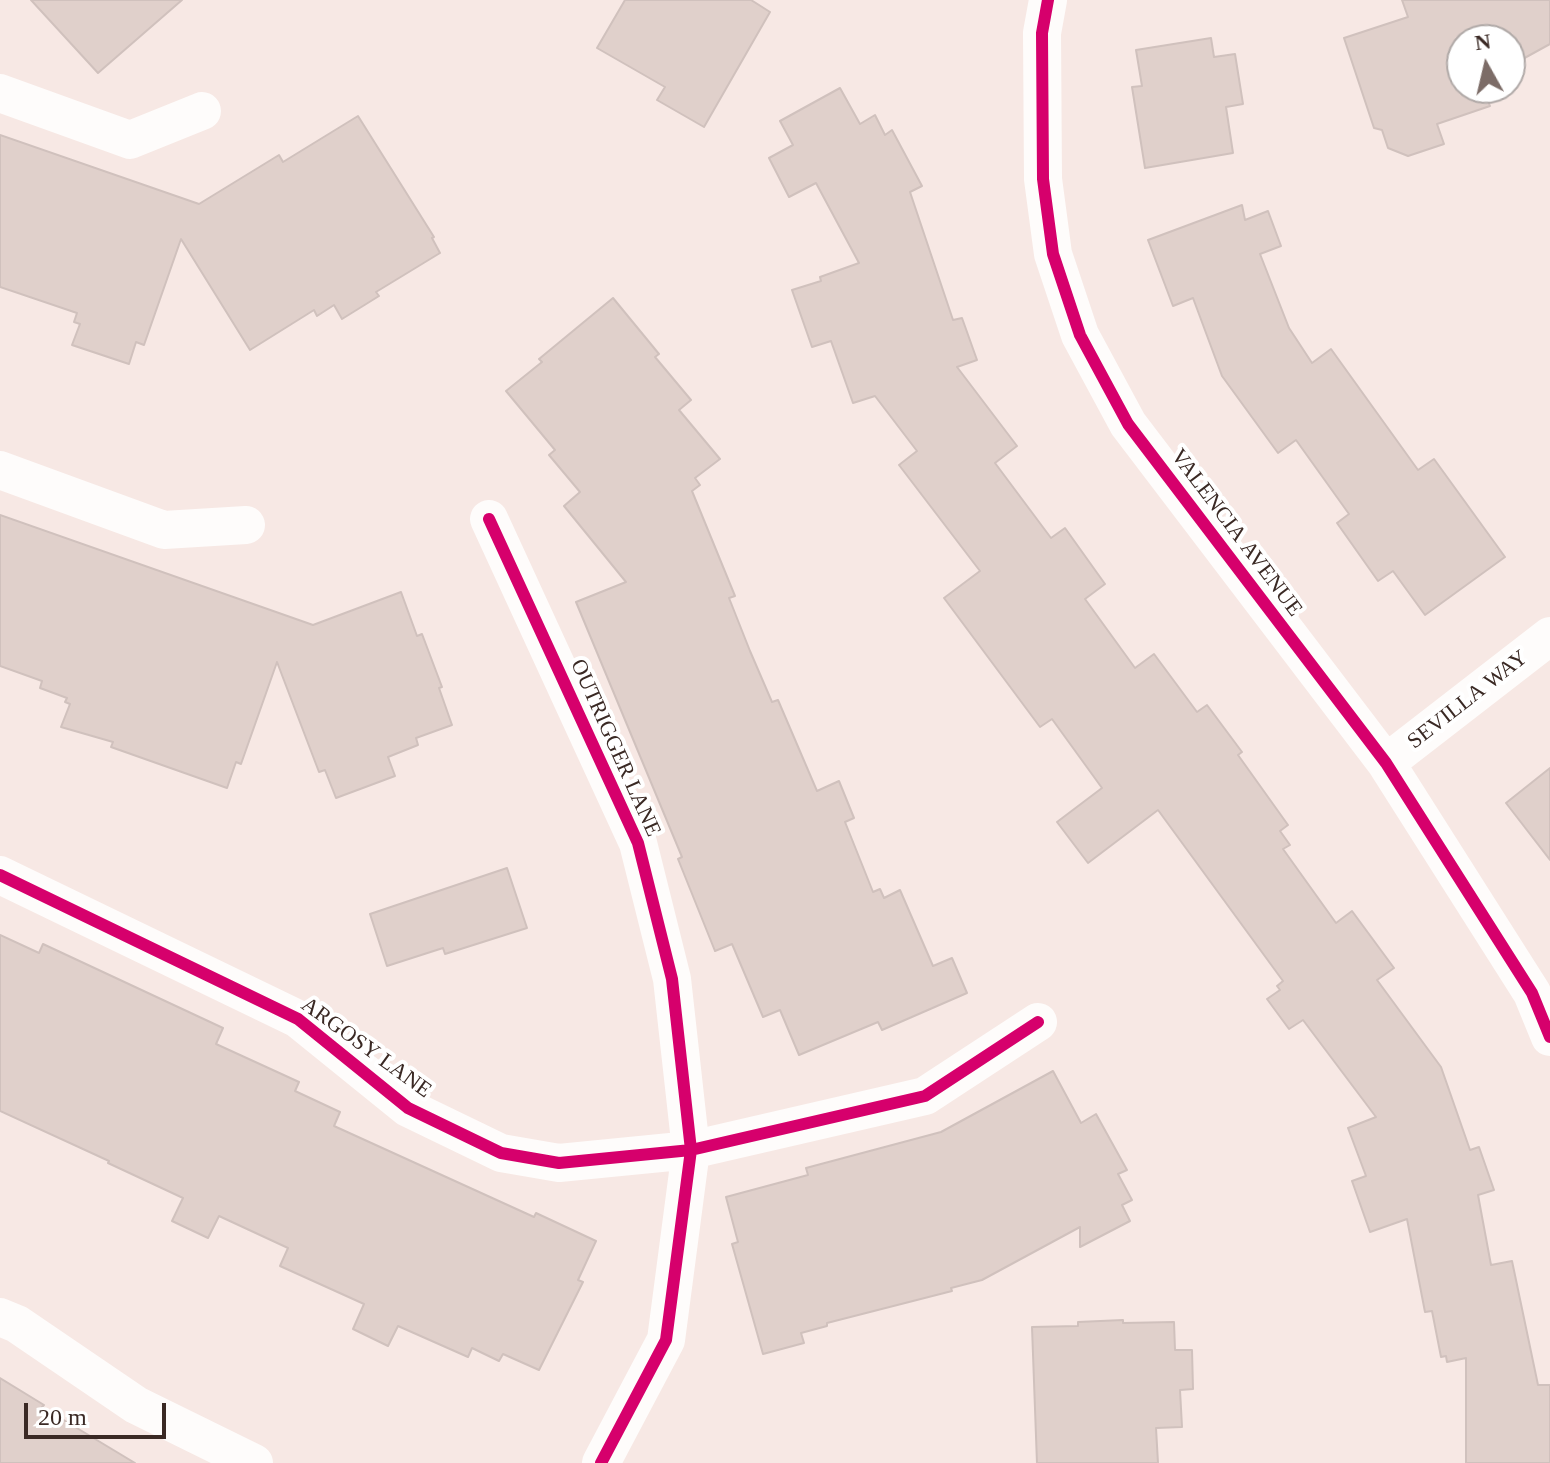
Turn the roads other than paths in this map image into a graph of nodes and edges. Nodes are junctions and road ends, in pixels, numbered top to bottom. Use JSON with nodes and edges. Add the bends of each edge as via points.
{"nodes":[{"id":1,"x":1048,"y":0,"type":"edge"},
{"id":2,"x":0,"y":93,"type":"edge"},
{"id":3,"x":202,"y":111,"type":"dead end"},
{"id":4,"x":0,"y":470,"type":"edge"},
{"id":5,"x":489,"y":519,"type":"dead end"},
{"id":6,"x":246,"y":525,"type":"dead end"},
{"id":7,"x":1550,"y":636,"type":"edge"},
{"id":8,"x":1386,"y":763,"type":"junction"},
{"id":9,"x":0,"y":875,"type":"edge"},
{"id":10,"x":1038,"y":1022,"type":"dead end"},
{"id":11,"x":1550,"y":1037,"type":"edge"},
{"id":12,"x":691,"y":1150,"type":"junction"},
{"id":13,"x":0,"y":1317,"type":"edge"},
{"id":14,"x":254,"y":1463,"type":"edge"},
{"id":15,"x":601,"y":1463,"type":"edge"}],
"edges":[{"from":1,"to":8,"type":"street","name":"VALENCIA AVENUE","via":[[1042,33],[1043,179],[1053,254],[1080,335],[1128,424]]},
{"from":2,"to":3,"type":"street","via":[[130,140]]},
{"from":4,"to":6,"type":"street","via":[[164,530]]},
{"from":5,"to":12,"type":"street","name":"OUTRIGGER LANE","via":[[638,843],[672,979]]},
{"from":7,"to":8,"type":"street","name":"SEVILLA WAY"},
{"from":8,"to":11,"type":"street","name":"VALENCIA AVENUE","via":[[1532,993]]},
{"from":9,"to":12,"type":"street","name":"ARGOSY LANE","via":[[298,1019],[408,1108],[501,1153],[559,1163]]},
{"from":10,"to":12,"type":"street","name":"ARGOSY LANE","via":[[925,1096]]},
{"from":12,"to":15,"type":"street","name":"OUTRIGGER LANE","via":[[666,1340]]},
{"from":13,"to":14,"type":"street","via":[[136,1405]]}]}
